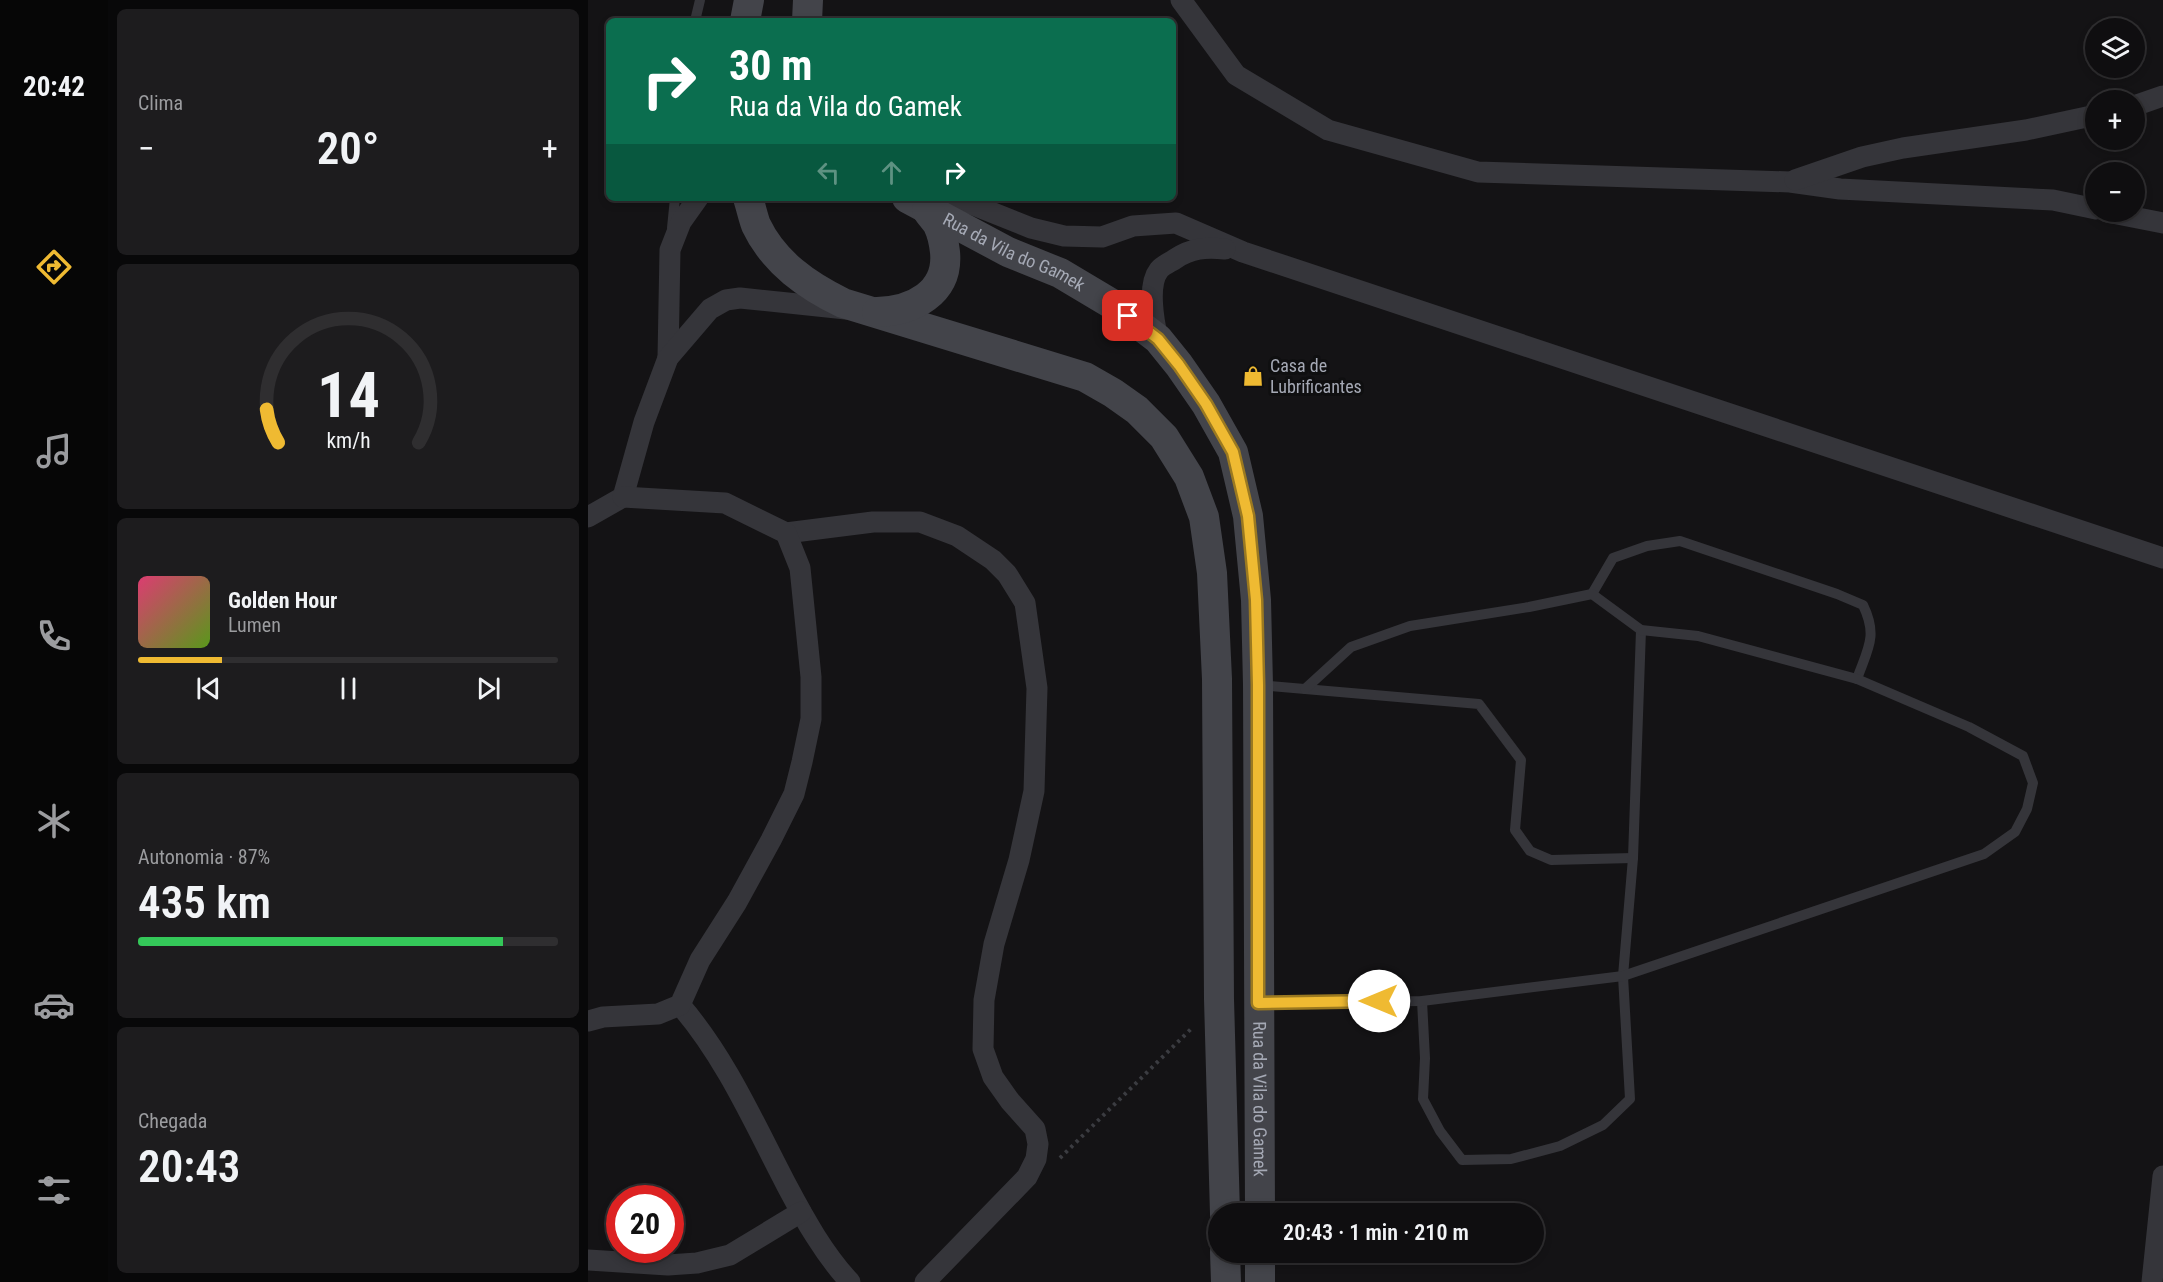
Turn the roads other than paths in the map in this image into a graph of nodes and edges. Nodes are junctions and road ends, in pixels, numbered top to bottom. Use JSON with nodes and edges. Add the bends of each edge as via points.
{"nodes":[{"id":1,"x":700,"y":0,"type":"edge"},
{"id":2,"x":749,"y":0,"type":"edge"},
{"id":3,"x":807,"y":0,"type":"edge"},
{"id":4,"x":815,"y":0,"type":"edge"},
{"id":5,"x":1181,"y":0,"type":"edge"},
{"id":6,"x":696,"y":18,"type":"edge"},
{"id":7,"x":746,"y":18,"type":"edge"},
{"id":8,"x":808,"y":18,"type":"edge"},
{"id":9,"x":809,"y":18,"type":"edge"},
{"id":10,"x":2163,"y":96,"type":"edge"},
{"id":11,"x":2145,"y":102,"type":"edge"},
{"id":12,"x":2085,"y":117,"type":"edge"},
{"id":13,"x":1790,"y":182,"type":"junction"},
{"id":14,"x":675,"y":201,"type":"edge"},
{"id":15,"x":696,"y":201,"type":"edge"},
{"id":16,"x":749,"y":201,"type":"edge"},
{"id":17,"x":964,"y":201,"type":"edge"},
{"id":18,"x":917,"y":204,"type":"edge"},
{"id":19,"x":2085,"y":207,"type":"edge"},
{"id":20,"x":2145,"y":220,"type":"edge"},
{"id":21,"x":2163,"y":224,"type":"edge"},
{"id":22,"x":670,"y":250,"type":"junction"},
{"id":23,"x":1244,"y":252,"type":"junction"},
{"id":24,"x":874,"y":312,"type":"junction"},
{"id":25,"x":1158,"y":339,"type":"junction"},
{"id":26,"x":668,"y":358,"type":"junction"},
{"id":27,"x":623,"y":497,"type":"junction"},
{"id":28,"x":588,"y":517,"type":"edge"},
{"id":29,"x":786,"y":533,"type":"junction"},
{"id":30,"x":2163,"y":558,"type":"edge"},
{"id":31,"x":1592,"y":594,"type":"junction"},
{"id":32,"x":1641,"y":630,"type":"junction"},
{"id":33,"x":1857,"y":678,"type":"junction"},
{"id":34,"x":1258,"y":685,"type":"junction"},
{"id":35,"x":1305,"y":689,"type":"junction"},
{"id":36,"x":1633,"y":858,"type":"junction"},
{"id":37,"x":1623,"y":976,"type":"junction"},
{"id":38,"x":1422,"y":1001,"type":"junction"},
{"id":39,"x":1258,"y":1003,"type":"junction"},
{"id":40,"x":680,"y":1005,"type":"junction"},
{"id":41,"x":588,"y":1020,"type":"edge"},
{"id":42,"x":2163,"y":1176,"type":"edge"},
{"id":43,"x":1225,"y":1203,"type":"edge"},
{"id":44,"x":1260,"y":1203,"type":"edge"},
{"id":45,"x":801,"y":1212,"type":"junction"},
{"id":46,"x":588,"y":1260,"type":"edge"},
{"id":47,"x":1225,"y":1263,"type":"edge"},
{"id":48,"x":1260,"y":1263,"type":"edge"},
{"id":49,"x":850,"y":1282,"type":"edge"},
{"id":50,"x":925,"y":1282,"type":"edge"},
{"id":51,"x":1226,"y":1282,"type":"edge"},
{"id":52,"x":1260,"y":1282,"type":"edge"},
{"id":53,"x":2152,"y":1282,"type":"edge"}],
"edges":[{"from":1,"to":6,"type":"lane"},
{"from":2,"to":7,"type":"main road"},
{"from":3,"to":8,"type":"main road"},
{"from":4,"to":9,"type":"lane"},
{"from":5,"to":13,"type":"street","via":[[1236,75],[1328,130],[1478,172]]},
{"from":10,"to":11,"type":"street"},
{"from":12,"to":13,"type":"street","via":[[1903,148],[1862,157]]},
{"from":13,"to":19,"type":"street","via":[[1840,189],[2053,200]]},
{"from":14,"to":22,"type":"lane"},
{"from":15,"to":22,"type":"street","via":[[681,222]]},
{"from":16,"to":24,"type":"main road","name":"Rua da Vila do Gamek","via":[[756,225],[789,269],[824,294]]},
{"from":17,"to":23,"type":"street","via":[[1031,228],[1064,236],[1102,237],[1133,226],[1176,223]]},
{"from":18,"to":24,"type":"main road","name":"Rua da Vila do Gamek","via":[[938,225],[944,242],[942,279],[913,306]]},
{"from":18,"to":25,"type":"main road","name":"Rua da Vila do Gamek","via":[[1008,252],[1060,273],[1112,304]]},
{"from":20,"to":21,"type":"street"},
{"from":22,"to":26,"type":"street"},
{"from":23,"to":25,"type":"street","via":[[1203,247],[1179,256],[1159,270],[1152,314]]},
{"from":23,"to":30,"type":"street"},
{"from":24,"to":26,"type":"street","via":[[740,298],[726,300],[710,309]]},
{"from":24,"to":43,"type":"main road","name":"Rua da Vila do Gamek","via":[[1085,377],[1137,410],[1164,437],[1189,477],[1204,517],[1212,573]]},
{"from":25,"to":34,"type":"main road","name":"Rua da Vila do Gamek","via":[[1206,404],[1233,452],[1248,516],[1256,600]]},
{"from":26,"to":27,"type":"street","via":[[644,422]]},
{"from":27,"to":28,"type":"street"},
{"from":27,"to":29,"type":"street","via":[[725,502]]},
{"from":29,"to":40,"type":"street","via":[[800,568],[812,677],[811,719],[802,762],[794,794],[771,840],[700,960]]},
{"from":29,"to":50,"type":"street","via":[[873,522],[920,522],[957,536],[993,560],[1025,603],[1037,688],[1034,791],[994,944],[984,1000],[983,1049],[993,1077],[1035,1129],[1036,1159],[1027,1177]]},
{"from":31,"to":32,"type":"lane"},
{"from":31,"to":33,"type":"lane","via":[[1613,558],[1647,546],[1680,541],[1863,604],[1872,637]]},
{"from":31,"to":35,"type":"lane","via":[[1410,626],[1351,647]]},
{"from":32,"to":33,"type":"lane","via":[[1698,636]]},
{"from":32,"to":36,"type":"lane"},
{"from":33,"to":37,"type":"lane","via":[[1969,727],[2023,756],[2033,783],[2015,832],[1984,854]]},
{"from":34,"to":35,"type":"lane"},
{"from":34,"to":39,"type":"main road","name":"Rua da Vila do Gamek"},
{"from":35,"to":36,"type":"lane","via":[[1479,705],[1521,760],[1515,830],[1530,851],[1551,860]]},
{"from":36,"to":37,"type":"lane"},
{"from":37,"to":38,"type":"lane"},
{"from":37,"to":38,"type":"lane","via":[[1630,1099],[1603,1125],[1560,1146],[1511,1159],[1462,1160],[1440,1131],[1423,1099]]},
{"from":38,"to":39,"type":"lane"},
{"from":39,"to":44,"type":"main road","name":"Rua da Vila do Gamek"},
{"from":40,"to":41,"type":"street","via":[[658,1014]]},
{"from":40,"to":45,"type":"street","via":[[699,1027],[737,1090]]},
{"from":42,"to":53,"type":"street"},
{"from":45,"to":46,"type":"street","via":[[730,1255],[697,1263]]},
{"from":45,"to":49,"type":"street","via":[[819,1243]]},
{"from":47,"to":51,"type":"main road"},
{"from":48,"to":52,"type":"main road"}]}
